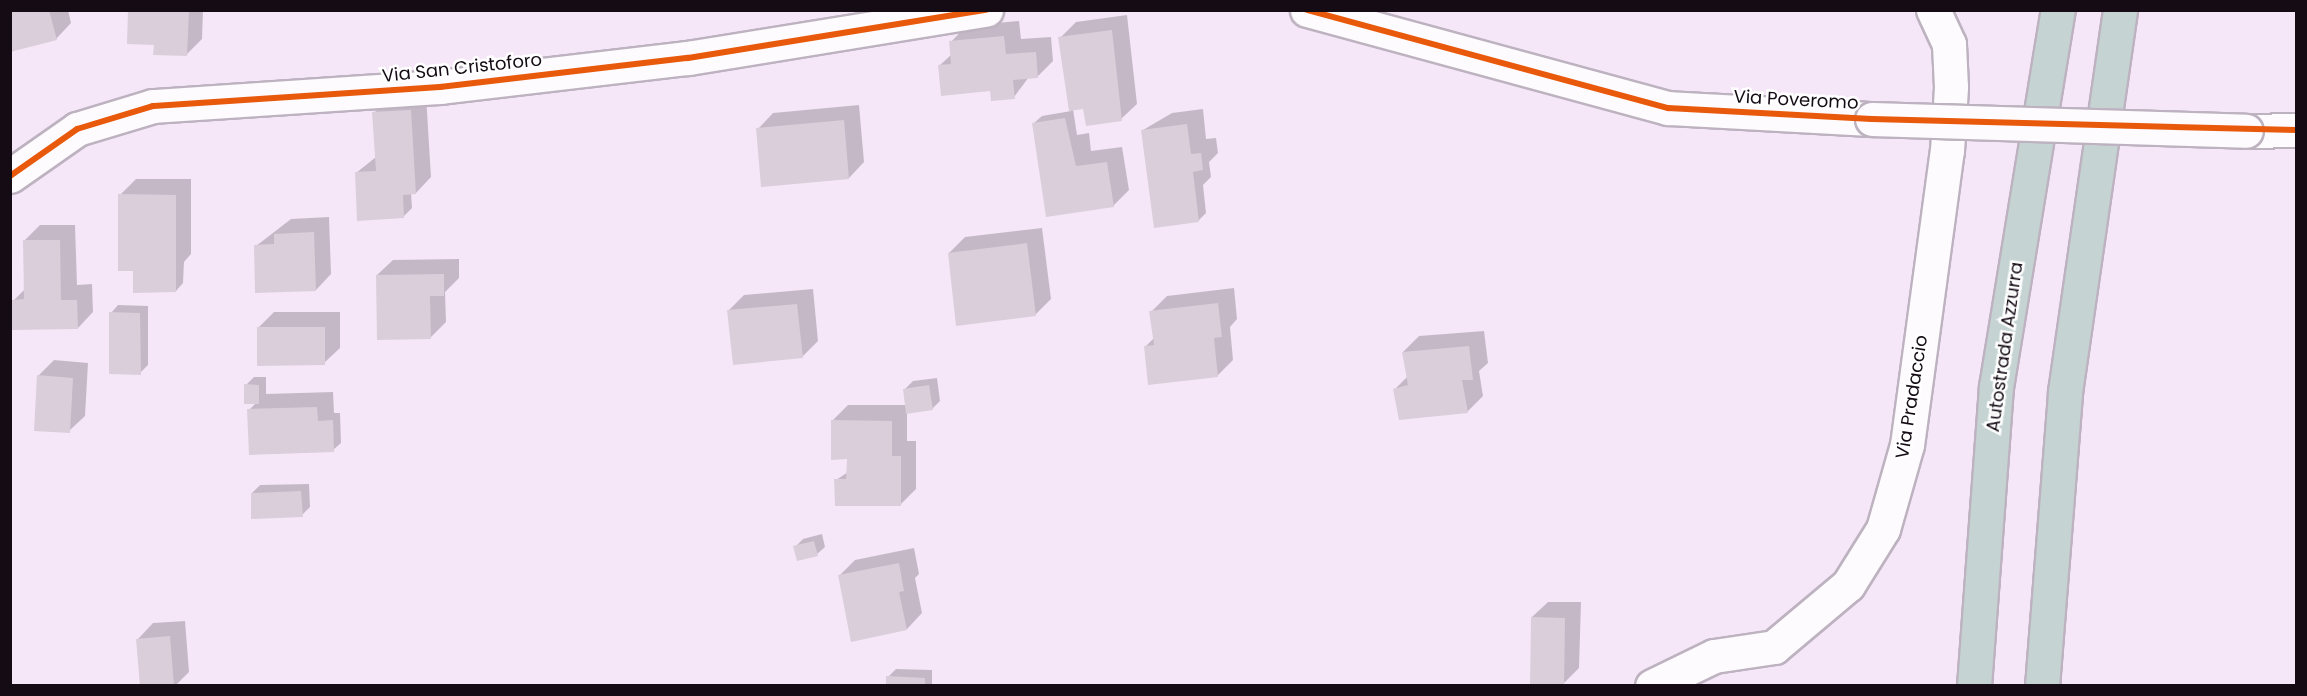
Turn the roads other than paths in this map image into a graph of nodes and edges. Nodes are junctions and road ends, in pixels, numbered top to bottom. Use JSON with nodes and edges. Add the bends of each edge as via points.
{"nodes":[{"id":1,"x":986,"y":10,"type":"edge"},
{"id":2,"x":1307,"y":10,"type":"edge"},
{"id":3,"x":1934,"y":10,"type":"edge"},
{"id":4,"x":2058,"y":10,"type":"edge"},
{"id":5,"x":2120,"y":10,"type":"edge"},
{"id":6,"x":937,"y":14,"type":"edge"},
{"id":7,"x":2296,"y":130,"type":"edge"},
{"id":8,"x":10,"y":176,"type":"edge"},
{"id":9,"x":1652,"y":686,"type":"edge"},
{"id":10,"x":1974,"y":686,"type":"edge"},
{"id":11,"x":2042,"y":686,"type":"edge"}],
"edges":[{"from":1,"to":6,"type":"street"},
{"from":2,"to":7,"type":"street","name":"Via Poveromo","bridge":true,"via":[[1668,108],[1872,119]]},
{"from":3,"to":9,"type":"street","name":"Via Pradaccio","via":[[1949,44],[1947,151],[1907,445],[1882,529],[1848,585],[1774,647],[1714,656]]},
{"from":4,"to":10,"type":"highway","name":"Autostrada Azzurra","via":[[1996,387]]},
{"from":5,"to":11,"type":"highway","via":[[2065,392]]},
{"from":6,"to":8,"type":"street","name":"Via San Cristoforo","via":[[688,58],[440,87],[153,106],[77,129]]}]}
